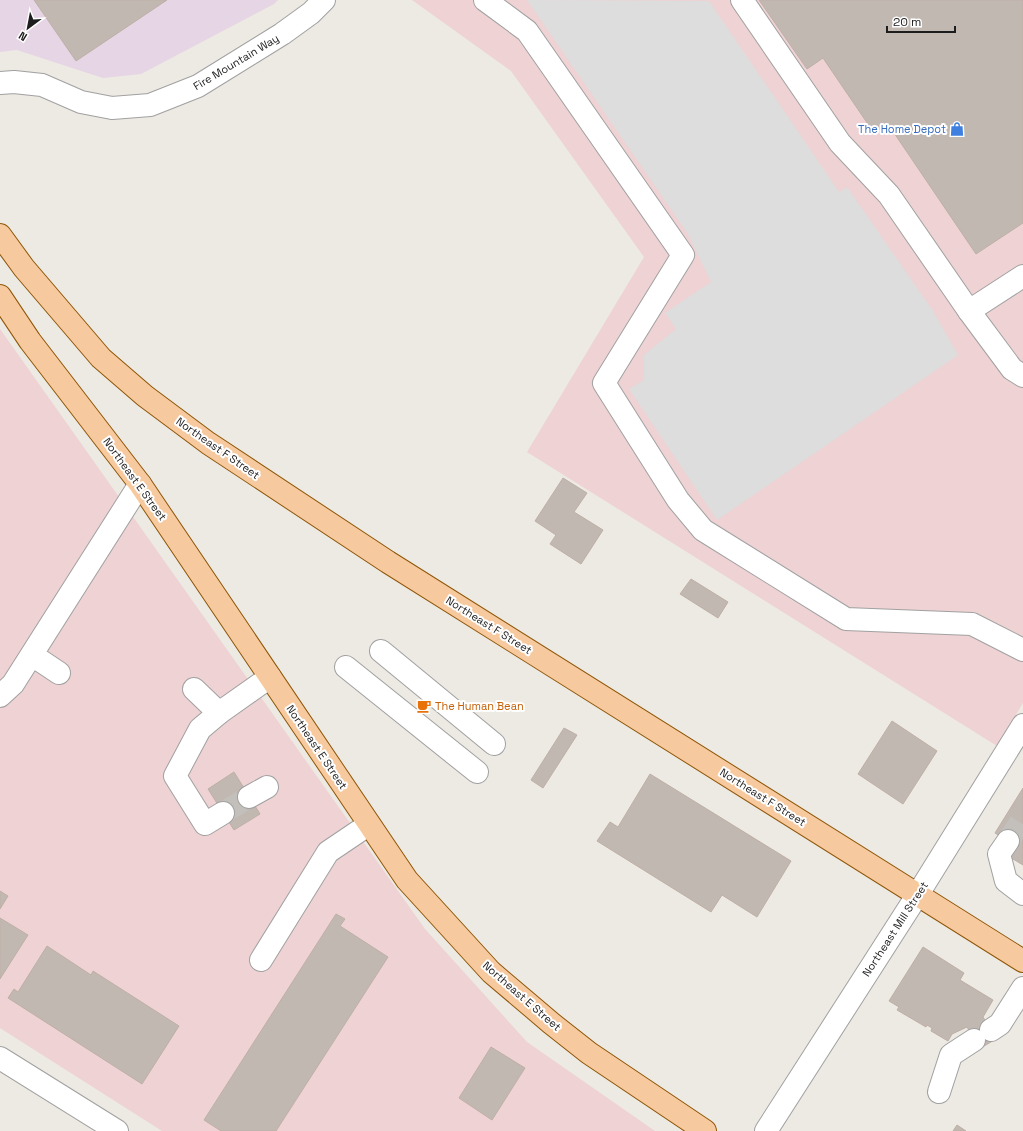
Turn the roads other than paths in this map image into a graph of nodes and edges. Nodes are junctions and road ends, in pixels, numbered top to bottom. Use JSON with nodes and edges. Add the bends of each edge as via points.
{"nodes":[{"id":1,"x":324,"y":0,"type":"edge"},
{"id":2,"x":485,"y":0,"type":"edge"},
{"id":3,"x":742,"y":0,"type":"edge"},
{"id":4,"x":0,"y":83,"type":"edge"},
{"id":5,"x":0,"y":235,"type":"edge"},
{"id":6,"x":1023,"y":276,"type":"edge"},
{"id":7,"x":0,"y":296,"type":"edge"},
{"id":8,"x":969,"y":311,"type":"junction"},
{"id":9,"x":1023,"y":376,"type":"edge"},
{"id":10,"x":140,"y":484,"type":"junction"},
{"id":11,"x":1023,"y":650,"type":"edge"},
{"id":12,"x":380,"y":651,"type":"dead end"},
{"id":13,"x":32,"y":655,"type":"junction"},
{"id":14,"x":346,"y":667,"type":"dead end"},
{"id":15,"x":59,"y":673,"type":"dead end"},
{"id":16,"x":270,"y":677,"type":"junction"},
{"id":17,"x":4,"y":685,"type":"edge"},
{"id":18,"x":194,"y":689,"type":"dead end"},
{"id":19,"x":220,"y":713,"type":"junction"},
{"id":20,"x":1023,"y":725,"type":"edge"},
{"id":21,"x":494,"y":744,"type":"dead end"},
{"id":22,"x":477,"y":772,"type":"dead end"},
{"id":23,"x":223,"y":813,"type":"tunnel mouth"},
{"id":24,"x":368,"y":824,"type":"junction"},
{"id":25,"x":1008,"y":841,"type":"tunnel mouth"},
{"id":26,"x":918,"y":894,"type":"junction"},
{"id":27,"x":1023,"y":894,"type":"edge"},
{"id":28,"x":261,"y":960,"type":"dead end"},
{"id":29,"x":1023,"y":961,"type":"edge"},
{"id":30,"x":1023,"y":988,"type":"edge"},
{"id":31,"x":0,"y":1058,"type":"edge"},
{"id":32,"x":939,"y":1092,"type":"dead end"},
{"id":33,"x":117,"y":1131,"type":"edge"},
{"id":34,"x":705,"y":1131,"type":"edge"},
{"id":35,"x":766,"y":1131,"type":"edge"}],
"edges":[{"from":1,"to":4,"type":"street","name":"Fire Mountain Way","via":[[282,34],[198,86],[150,105],[112,108],[81,102],[42,85]]},
{"from":2,"to":11,"type":"street","via":[[527,31],[683,255],[604,383],[678,500],[703,530],[846,619],[972,624]]},
{"from":3,"to":8,"type":"street","via":[[840,143],[889,195]]},
{"from":5,"to":26,"type":"main road","name":"Northeast F Street","via":[[24,268],[101,358],[145,396],[208,443],[388,562]]},
{"from":6,"to":8,"type":"street"},
{"from":7,"to":10,"type":"main road","name":"Northeast E Street","via":[[30,341]]},
{"from":8,"to":9,"type":"street","via":[[1012,369]]},
{"from":10,"to":13,"type":"street"},
{"from":10,"to":16,"type":"main road","name":"Northeast E Street"},
{"from":12,"to":21,"type":"street"},
{"from":13,"to":15,"type":"street"},
{"from":13,"to":17,"type":"street"},
{"from":14,"to":22,"type":"street"},
{"from":16,"to":19,"type":"street"},
{"from":16,"to":24,"type":"main road","name":"Northeast E Street"},
{"from":18,"to":19,"type":"street"},
{"from":19,"to":23,"type":"street","via":[[200,729],[175,776],[205,824]]},
{"from":20,"to":26,"type":"street","name":"Northeast Mill Street"},
{"from":24,"to":28,"type":"street","via":[[328,852]]},
{"from":24,"to":34,"type":"main road","name":"Northeast E Street","via":[[408,880],[491,972],[589,1053]]},
{"from":25,"to":27,"type":"street","via":[[999,854],[1006,881]]},
{"from":26,"to":29,"type":"main road","name":"Northeast F Street"},
{"from":26,"to":35,"type":"street","name":"Northeast Mill Street"},
{"from":30,"to":32,"type":"street","via":[[1000,1024],[951,1055]]},
{"from":31,"to":33,"type":"street"}]}
